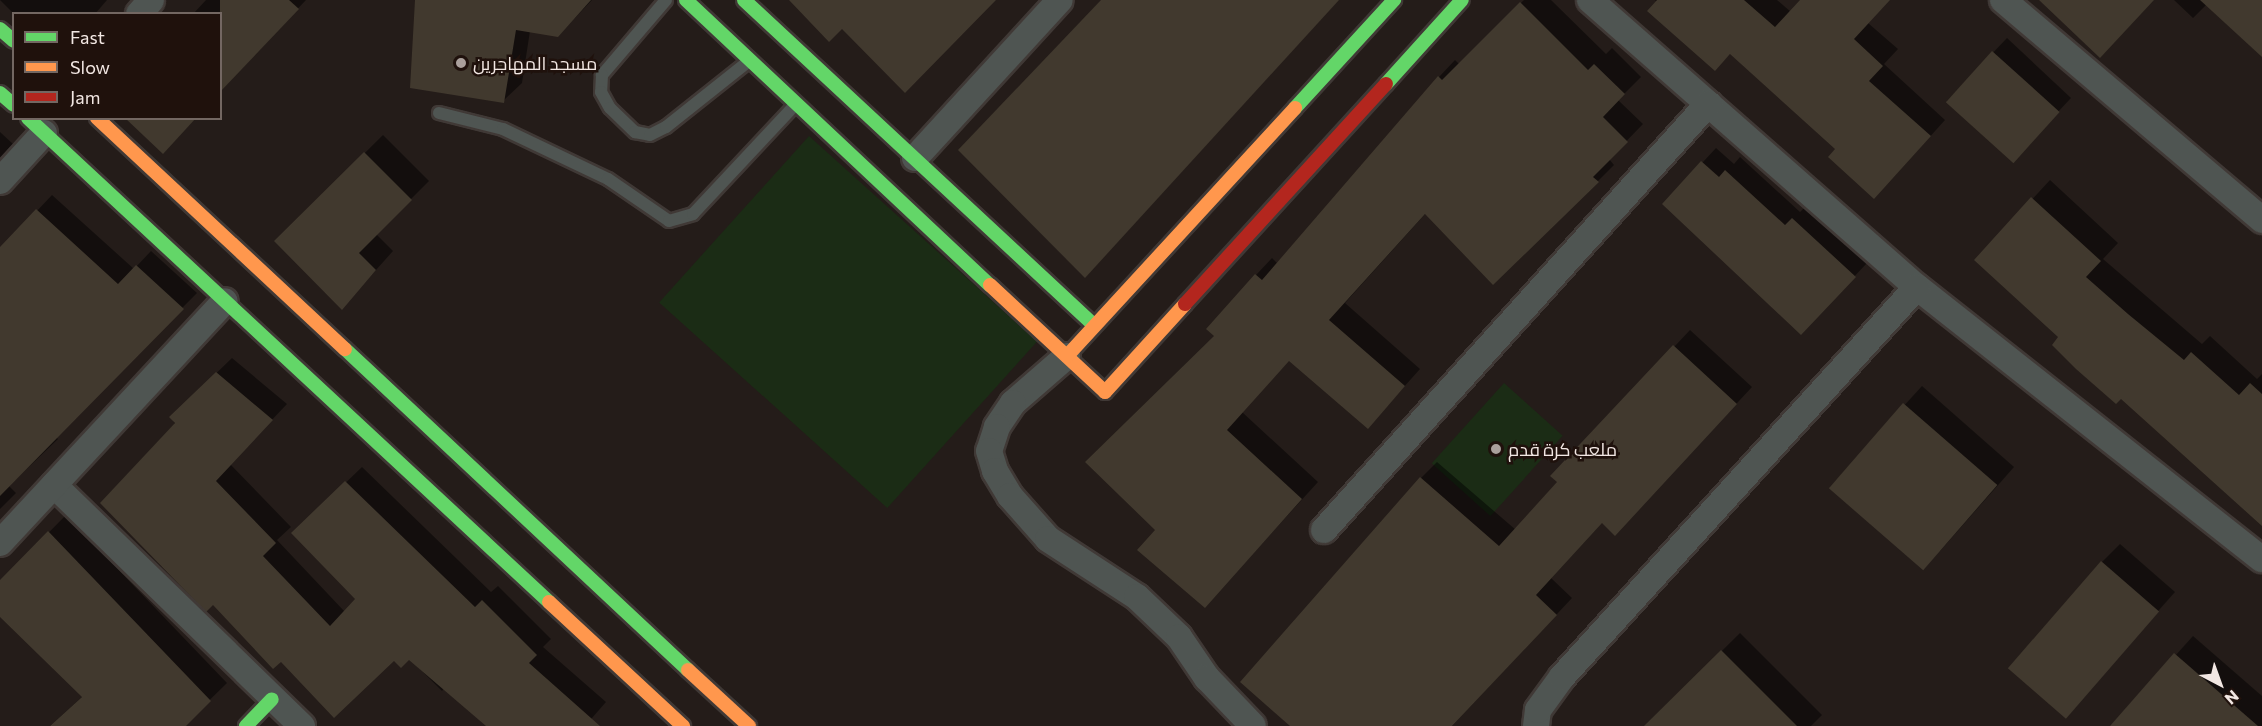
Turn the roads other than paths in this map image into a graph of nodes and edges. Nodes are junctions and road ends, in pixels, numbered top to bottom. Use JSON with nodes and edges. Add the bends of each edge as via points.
{"nodes":[{"id":1,"x":151,"y":0,"type":"edge"},
{"id":2,"x":666,"y":0,"type":"edge"},
{"id":3,"x":686,"y":0,"type":"edge"},
{"id":4,"x":744,"y":0,"type":"edge"},
{"id":5,"x":1060,"y":0,"type":"edge"},
{"id":6,"x":1394,"y":0,"type":"edge"},
{"id":7,"x":1462,"y":0,"type":"edge"},
{"id":8,"x":1590,"y":0,"type":"edge"},
{"id":9,"x":2003,"y":0,"type":"edge"},
{"id":10,"x":141,"y":12,"type":"edge"},
{"id":11,"x":0,"y":29,"type":"edge"},
{"id":12,"x":12,"y":39,"type":"edge"},
{"id":13,"x":750,"y":60,"type":"junction"},
{"id":14,"x":0,"y":93,"type":"edge"},
{"id":15,"x":12,"y":103,"type":"edge"},
{"id":16,"x":797,"y":104,"type":"junction"},
{"id":17,"x":1708,"y":104,"type":"junction"},
{"id":18,"x":439,"y":112,"type":"dead end"},
{"id":19,"x":99,"y":120,"type":"edge"},
{"id":20,"x":36,"y":126,"type":"edge"},
{"id":21,"x":915,"y":158,"type":"junction"},
{"id":22,"x":0,"y":181,"type":"edge"},
{"id":23,"x":2262,"y":220,"type":"edge"},
{"id":24,"x":1917,"y":287,"type":"junction"},
{"id":25,"x":225,"y":301,"type":"junction"},
{"id":26,"x":1094,"y":325,"type":"junction"},
{"id":27,"x":1067,"y":356,"type":"junction"},
{"id":28,"x":54,"y":485,"type":"junction"},
{"id":29,"x":1324,"y":530,"type":"dead end"},
{"id":30,"x":0,"y":543,"type":"edge"},
{"id":31,"x":2262,"y":559,"type":"edge"},
{"id":32,"x":272,"y":699,"type":"junction"},
{"id":33,"x":246,"y":726,"type":"edge"},
{"id":34,"x":303,"y":726,"type":"edge"},
{"id":35,"x":683,"y":726,"type":"edge"},
{"id":36,"x":749,"y":726,"type":"edge"},
{"id":37,"x":1253,"y":726,"type":"edge"},
{"id":38,"x":1536,"y":726,"type":"edge"}],
"edges":[{"from":1,"to":10,"type":"street"},
{"from":2,"to":13,"type":"lane","via":[[602,75],[601,92],[609,108],[635,132],[650,135],[666,127]]},
{"from":3,"to":13,"type":"street"},
{"from":4,"to":21,"type":"street"},
{"from":5,"to":21,"type":"street"},
{"from":6,"to":26,"type":"street"},
{"from":7,"to":27,"type":"street","via":[[1105,392]]},
{"from":8,"to":17,"type":"street"},
{"from":9,"to":23,"type":"street"},
{"from":11,"to":12,"type":"street"},
{"from":13,"to":16,"type":"street"},
{"from":14,"to":15,"type":"street"},
{"from":16,"to":18,"type":"lane","via":[[693,214],[669,220],[608,178],[503,129]]},
{"from":16,"to":27,"type":"street"},
{"from":17,"to":24,"type":"street"},
{"from":17,"to":29,"type":"street"},
{"from":19,"to":36,"type":"street"},
{"from":20,"to":22,"type":"street"},
{"from":20,"to":25,"type":"street"},
{"from":21,"to":26,"type":"street"},
{"from":24,"to":31,"type":"street"},
{"from":24,"to":38,"type":"street","via":[[1562,677],[1538,710]]},
{"from":25,"to":28,"type":"street"},
{"from":25,"to":35,"type":"street"},
{"from":26,"to":27,"type":"street"},
{"from":27,"to":37,"type":"street","via":[[1013,403],[997,427],[989,451],[995,471],[1036,527],[1137,597],[1179,637],[1207,678]]},
{"from":28,"to":30,"type":"street"},
{"from":28,"to":32,"type":"street"},
{"from":32,"to":33,"type":"street"},
{"from":32,"to":34,"type":"street"}]}
